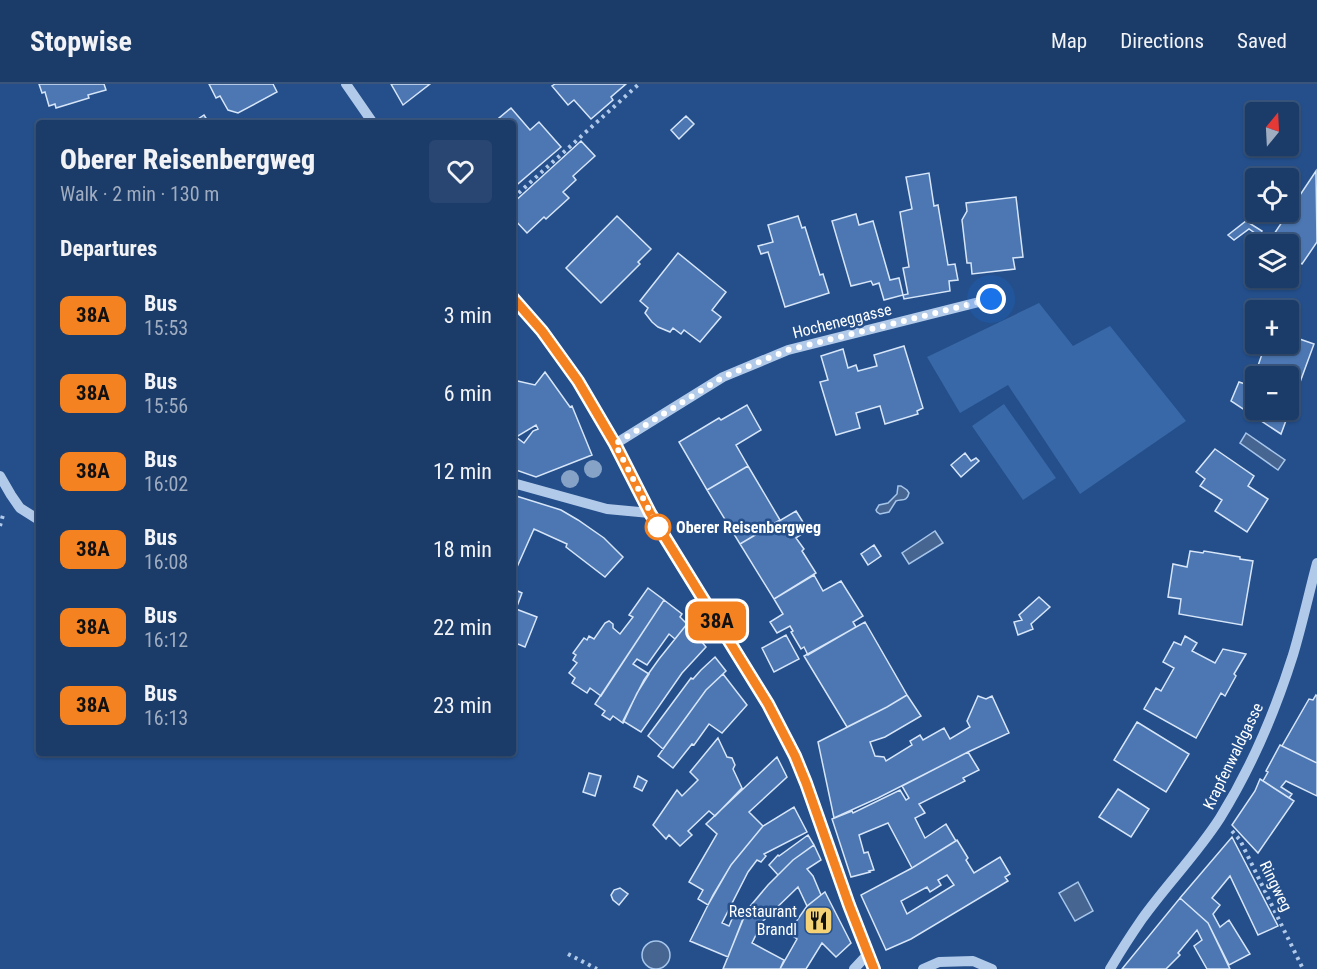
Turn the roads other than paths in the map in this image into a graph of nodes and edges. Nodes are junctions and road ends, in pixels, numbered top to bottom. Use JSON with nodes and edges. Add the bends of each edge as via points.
{"nodes":[{"id":1,"x":346,"y":84,"type":"edge"},
{"id":2,"x":371,"y":120,"type":"edge"},
{"id":3,"x":991,"y":299,"type":"dead end"},
{"id":4,"x":516,"y":301,"type":"edge"},
{"id":5,"x":615,"y":444,"type":"junction"},
{"id":6,"x":0,"y":476,"type":"edge"},
{"id":7,"x":516,"y":484,"type":"edge"},
{"id":8,"x":650,"y":513,"type":"junction"},
{"id":9,"x":36,"y":518,"type":"edge"},
{"id":10,"x":1317,"y":562,"type":"edge"},
{"id":11,"x":868,"y":953,"type":"junction"},
{"id":12,"x":854,"y":969,"type":"edge"},
{"id":13,"x":874,"y":969,"type":"edge"},
{"id":14,"x":923,"y":969,"type":"edge"},
{"id":15,"x":992,"y":969,"type":"edge"},
{"id":16,"x":1110,"y":969,"type":"edge"}],
"edges":[{"from":1,"to":2,"type":"street"},
{"from":3,"to":5,"type":"street","name":"Hocheneggasse","via":[[788,350],[723,377]]},
{"from":4,"to":5,"type":"street","via":[[561,356]]},
{"from":5,"to":8,"type":"street"},
{"from":6,"to":9,"type":"street","via":[[20,508]]},
{"from":7,"to":8,"type":"street","via":[[607,509]]},
{"from":8,"to":11,"type":"street","via":[[756,684],[795,756]]},
{"from":10,"to":16,"type":"street","name":"Krapfenwaldgasse","via":[[1294,653],[1247,768],[1220,817],[1143,918]]},
{"from":11,"to":12,"type":"street"},
{"from":11,"to":13,"type":"street"},
{"from":14,"to":15,"type":"street","via":[[939,962],[973,961]]}]}
